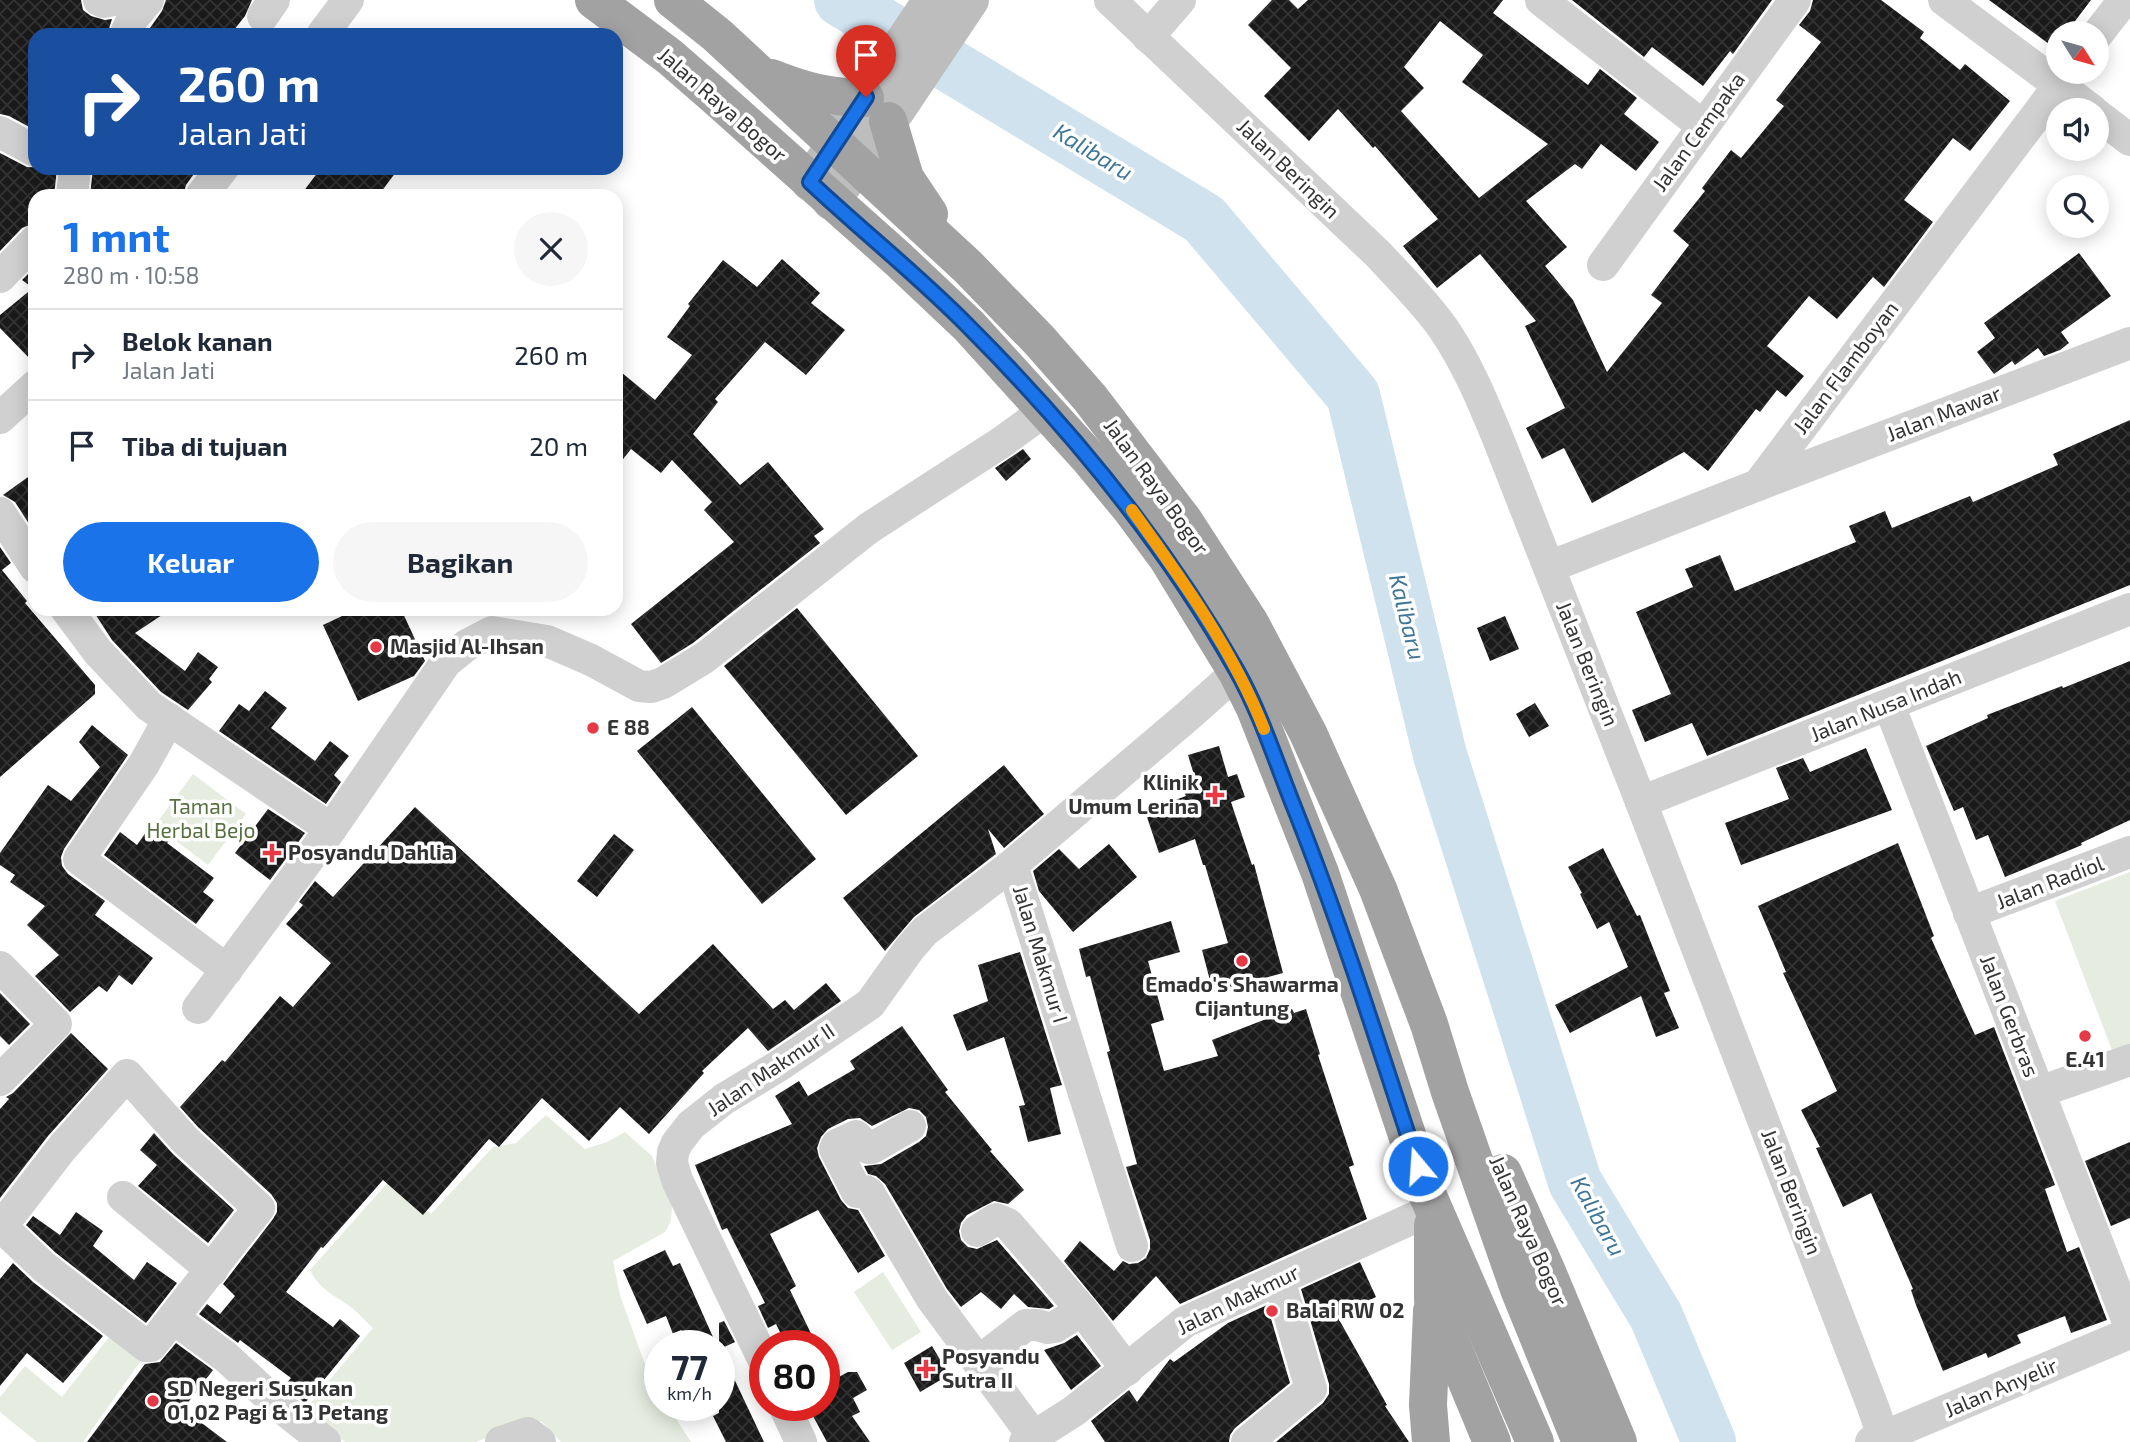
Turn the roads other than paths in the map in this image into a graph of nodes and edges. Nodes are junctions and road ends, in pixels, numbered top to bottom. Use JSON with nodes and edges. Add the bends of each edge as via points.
{"nodes":[{"id":1,"x":99,"y":0,"type":"edge"},
{"id":2,"x":114,"y":0,"type":"edge"},
{"id":3,"x":148,"y":0,"type":"edge"},
{"id":4,"x":348,"y":0,"type":"edge"},
{"id":5,"x":594,"y":0,"type":"edge"},
{"id":6,"x":673,"y":0,"type":"edge"},
{"id":7,"x":1110,"y":0,"type":"edge"},
{"id":8,"x":1180,"y":0,"type":"edge"},
{"id":9,"x":1541,"y":0,"type":"edge"},
{"id":10,"x":1796,"y":0,"type":"edge"},
{"id":11,"x":1944,"y":0,"type":"edge"},
{"id":12,"x":2124,"y":0,"type":"edge"},
{"id":13,"x":953,"y":5,"type":"edge"},
{"id":14,"x":2108,"y":21,"type":"edge"},
{"id":15,"x":128,"y":28,"type":"edge"},
{"id":16,"x":327,"y":28,"type":"edge"},
{"id":17,"x":1148,"y":37,"type":"junction"},
{"id":18,"x":2046,"y":66,"type":"edge"},
{"id":19,"x":756,"y":72,"type":"junction"},
{"id":20,"x":2059,"y":84,"type":"edge"},
{"id":21,"x":2069,"y":84,"type":"edge"},
{"id":22,"x":2082,"y":98,"type":"edge"},
{"id":23,"x":882,"y":102,"type":"junction"},
{"id":24,"x":2109,"y":124,"type":"edge"},
{"id":25,"x":1703,"y":125,"type":"junction"},
{"id":26,"x":0,"y":132,"type":"edge"},
{"id":27,"x":2130,"y":140,"type":"edge"},
{"id":28,"x":28,"y":147,"type":"edge"},
{"id":29,"x":846,"y":155,"type":"junction"},
{"id":30,"x":218,"y":175,"type":"edge"},
{"id":31,"x":206,"y":189,"type":"edge"},
{"id":32,"x":821,"y":192,"type":"junction"},
{"id":33,"x":28,"y":248,"type":"edge"},
{"id":34,"x":1603,"y":265,"type":"dead end"},
{"id":35,"x":968,"y":267,"type":"junction"},
{"id":36,"x":0,"y":277,"type":"edge"},
{"id":37,"x":2130,"y":343,"type":"edge"},
{"id":38,"x":28,"y":392,"type":"edge"},
{"id":39,"x":1046,"y":410,"type":"junction"},
{"id":40,"x":0,"y":418,"type":"edge"},
{"id":41,"x":1758,"y":485,"type":"junction"},
{"id":42,"x":0,"y":513,"type":"edge"},
{"id":43,"x":28,"y":556,"type":"edge"},
{"id":44,"x":1549,"y":567,"type":"junction"},
{"id":45,"x":2130,"y":609,"type":"edge"},
{"id":46,"x":71,"y":616,"type":"edge"},
{"id":47,"x":1237,"y":672,"type":"junction"},
{"id":48,"x":1889,"y":705,"type":"junction"},
{"id":49,"x":169,"y":719,"type":"junction"},
{"id":50,"x":1642,"y":802,"type":"junction"},
{"id":51,"x":331,"y":829,"type":"junction"},
{"id":52,"x":2130,"y":852,"type":"edge"},
{"id":53,"x":1012,"y":865,"type":"junction"},
{"id":54,"x":1969,"y":913,"type":"junction"},
{"id":55,"x":0,"y":967,"type":"edge"},
{"id":56,"x":227,"y":970,"type":"junction"},
{"id":57,"x":198,"y":1008,"type":"dead end"},
{"id":58,"x":1429,"y":1024,"type":"junction"},
{"id":59,"x":2130,"y":1060,"type":"edge"},
{"id":60,"x":0,"y":1080,"type":"edge"},
{"id":61,"x":2039,"y":1092,"type":"junction"},
{"id":62,"x":910,"y":1126,"type":"dead end"},
{"id":63,"x":122,"y":1197,"type":"dead end"},
{"id":64,"x":1437,"y":1220,"type":"junction"},
{"id":65,"x":1,"y":1226,"type":"edge"},
{"id":66,"x":977,"y":1231,"type":"dead end"},
{"id":67,"x":1132,"y":1246,"type":"dead end"},
{"id":68,"x":212,"y":1270,"type":"junction"},
{"id":69,"x":1279,"y":1279,"type":"junction"},
{"id":70,"x":1433,"y":1300,"type":"junction"},
{"id":71,"x":1082,"y":1310,"type":"junction"},
{"id":72,"x":173,"y":1318,"type":"junction"},
{"id":73,"x":2130,"y":1327,"type":"edge"},
{"id":74,"x":749,"y":1330,"type":"edge"},
{"id":75,"x":2130,"y":1333,"type":"edge"},
{"id":76,"x":978,"y":1362,"type":"junction"},
{"id":77,"x":1127,"y":1370,"type":"junction"},
{"id":78,"x":791,"y":1421,"type":"edge"},
{"id":79,"x":1030,"y":1439,"type":"edge"},
{"id":80,"x":1879,"y":1440,"type":"edge"},
{"id":81,"x":325,"y":1442,"type":"edge"},
{"id":82,"x":501,"y":1442,"type":"edge"},
{"id":83,"x":540,"y":1442,"type":"edge"},
{"id":84,"x":801,"y":1442,"type":"edge"},
{"id":85,"x":1247,"y":1442,"type":"edge"},
{"id":86,"x":1431,"y":1442,"type":"edge"},
{"id":87,"x":1492,"y":1442,"type":"edge"},
{"id":88,"x":1535,"y":1442,"type":"edge"},
{"id":89,"x":1581,"y":1442,"type":"edge"},
{"id":90,"x":1618,"y":1442,"type":"edge"}],
"edges":[{"from":1,"to":2,"type":"street"},
{"from":3,"to":15,"type":"street"},
{"from":4,"to":16,"type":"street"},
{"from":5,"to":32,"type":"highway","name":"Jalan Raya Bogor","via":[[670,57]]},
{"from":6,"to":19,"type":"highway","name":"Jalan Raya Bogor"},
{"from":7,"to":17,"type":"street","name":"Jalan Beringin"},
{"from":8,"to":17,"type":"street"},
{"from":9,"to":25,"type":"street"},
{"from":10,"to":25,"type":"street","name":"Jalan Cempaka"},
{"from":11,"to":18,"type":"street"},
{"from":12,"to":14,"type":"street"},
{"from":13,"to":23,"type":"main road"},
{"from":17,"to":44,"type":"street","name":"Jalan Beringin","via":[[1378,254],[1443,328],[1476,386]]},
{"from":19,"to":23,"type":"highway","via":[[831,97]]},
{"from":19,"to":29,"type":"highway","name":"Jalan Raya Bogor"},
{"from":20,"to":41,"type":"street","name":"Jalan Flamboyan"},
{"from":21,"to":22,"type":"street"},
{"from":23,"to":29,"type":"main road"},
{"from":23,"to":35,"type":"highway","via":[[905,178]]},
{"from":24,"to":27,"type":"street"},
{"from":25,"to":34,"type":"street","name":"Jalan Cempaka"},
{"from":26,"to":28,"type":"street"},
{"from":29,"to":32,"type":"main road"},
{"from":29,"to":35,"type":"highway","name":"Jalan Raya Bogor"},
{"from":30,"to":31,"type":"street"},
{"from":32,"to":39,"type":"highway","name":"Jalan Raya Bogor","via":[[969,326]]},
{"from":33,"to":36,"type":"street"},
{"from":35,"to":58,"type":"highway","name":"Jalan Raya Bogor","via":[[1090,398],[1184,521],[1250,623],[1308,733],[1378,889]]},
{"from":37,"to":41,"type":"street","name":"Jalan Mawar"},
{"from":38,"to":40,"type":"street"},
{"from":39,"to":47,"type":"highway","name":"Jalan Raya Bogor","via":[[1168,559]]},
{"from":39,"to":51,"type":"street","via":[[869,528],[704,658],[663,683],[639,686],[547,641],[492,632],[467,645],[446,662]]},
{"from":41,"to":44,"type":"street"},
{"from":42,"to":43,"type":"street"},
{"from":44,"to":50,"type":"street","name":"Jalan Beringin"},
{"from":45,"to":48,"type":"street","name":"Jalan Nusa Indah"},
{"from":46,"to":49,"type":"street","via":[[121,678]]},
{"from":47,"to":53,"type":"street","name":"Jalan Makmur I"},
{"from":47,"to":64,"type":"highway","name":"Jalan Raya Bogor","via":[[1320,873]]},
{"from":48,"to":50,"type":"street","name":"Jalan Nusa Indah"},
{"from":48,"to":54,"type":"street","name":"Jalan Gerbras"},
{"from":49,"to":51,"type":"street"},
{"from":49,"to":56,"type":"street","via":[[79,859]]},
{"from":50,"to":80,"type":"street","name":"Jalan Beringin","via":[[1868,1394]]},
{"from":51,"to":56,"type":"street"},
{"from":52,"to":54,"type":"street","name":"Jalan Radiol"},
{"from":53,"to":67,"type":"street","name":"Jalan Makmur I"},
{"from":53,"to":74,"type":"street","name":"Jalan Makmur II","via":[[925,931],[870,1004],[724,1099],[691,1125],[677,1143],[672,1163],[677,1180]]},
{"from":54,"to":61,"type":"street","name":"Jalan Gerbras"},
{"from":55,"to":60,"type":"street","via":[[56,1024]]},
{"from":56,"to":57,"type":"street"},
{"from":58,"to":89,"type":"highway","name":"Jalan Raya Bogor","via":[[1519,1289]]},
{"from":58,"to":90,"type":"highway","name":"Jalan Raya Bogor","via":[[1483,1130]]},
{"from":59,"to":61,"type":"street"},
{"from":61,"to":73,"type":"street","name":"Jalan Gerbras"},
{"from":62,"to":76,"type":"street","via":[[872,1148],[856,1136],[835,1149],[857,1192],[869,1193],[932,1299]]},
{"from":63,"to":68,"type":"street"},
{"from":64,"to":69,"type":"street","name":"Jalan Makmur"},
{"from":64,"to":70,"type":"highway","name":"Jalan Raya Bogor"},
{"from":64,"to":88,"type":"highway","name":"Jalan Raya Bogor"},
{"from":65,"to":68,"type":"street","via":[[127,1075],[185,1140],[259,1208]]},
{"from":65,"to":72,"type":"street","via":[[44,1267],[146,1346],[151,1346]]},
{"from":66,"to":71,"type":"street","via":[[996,1219],[1008,1224]]},
{"from":68,"to":72,"type":"street"},
{"from":69,"to":77,"type":"street","name":"Jalan Makmur","via":[[1185,1322]]},
{"from":69,"to":85,"type":"street","via":[[1311,1389]]},
{"from":70,"to":86,"type":"highway","via":[[1427,1405]]},
{"from":70,"to":87,"type":"highway","name":"Jalan Raya Bogor"},
{"from":71,"to":76,"type":"street","via":[[1055,1327],[1026,1325]]},
{"from":71,"to":77,"type":"street"},
{"from":72,"to":81,"type":"street"},
{"from":75,"to":80,"type":"street","name":"Jalan Anyelir"},
{"from":76,"to":79,"type":"street"},
{"from":77,"to":79,"type":"street","name":"Jalan Makmur"},
{"from":78,"to":84,"type":"street"},
{"from":82,"to":83,"type":"street","via":[[528,1433]]}]}
